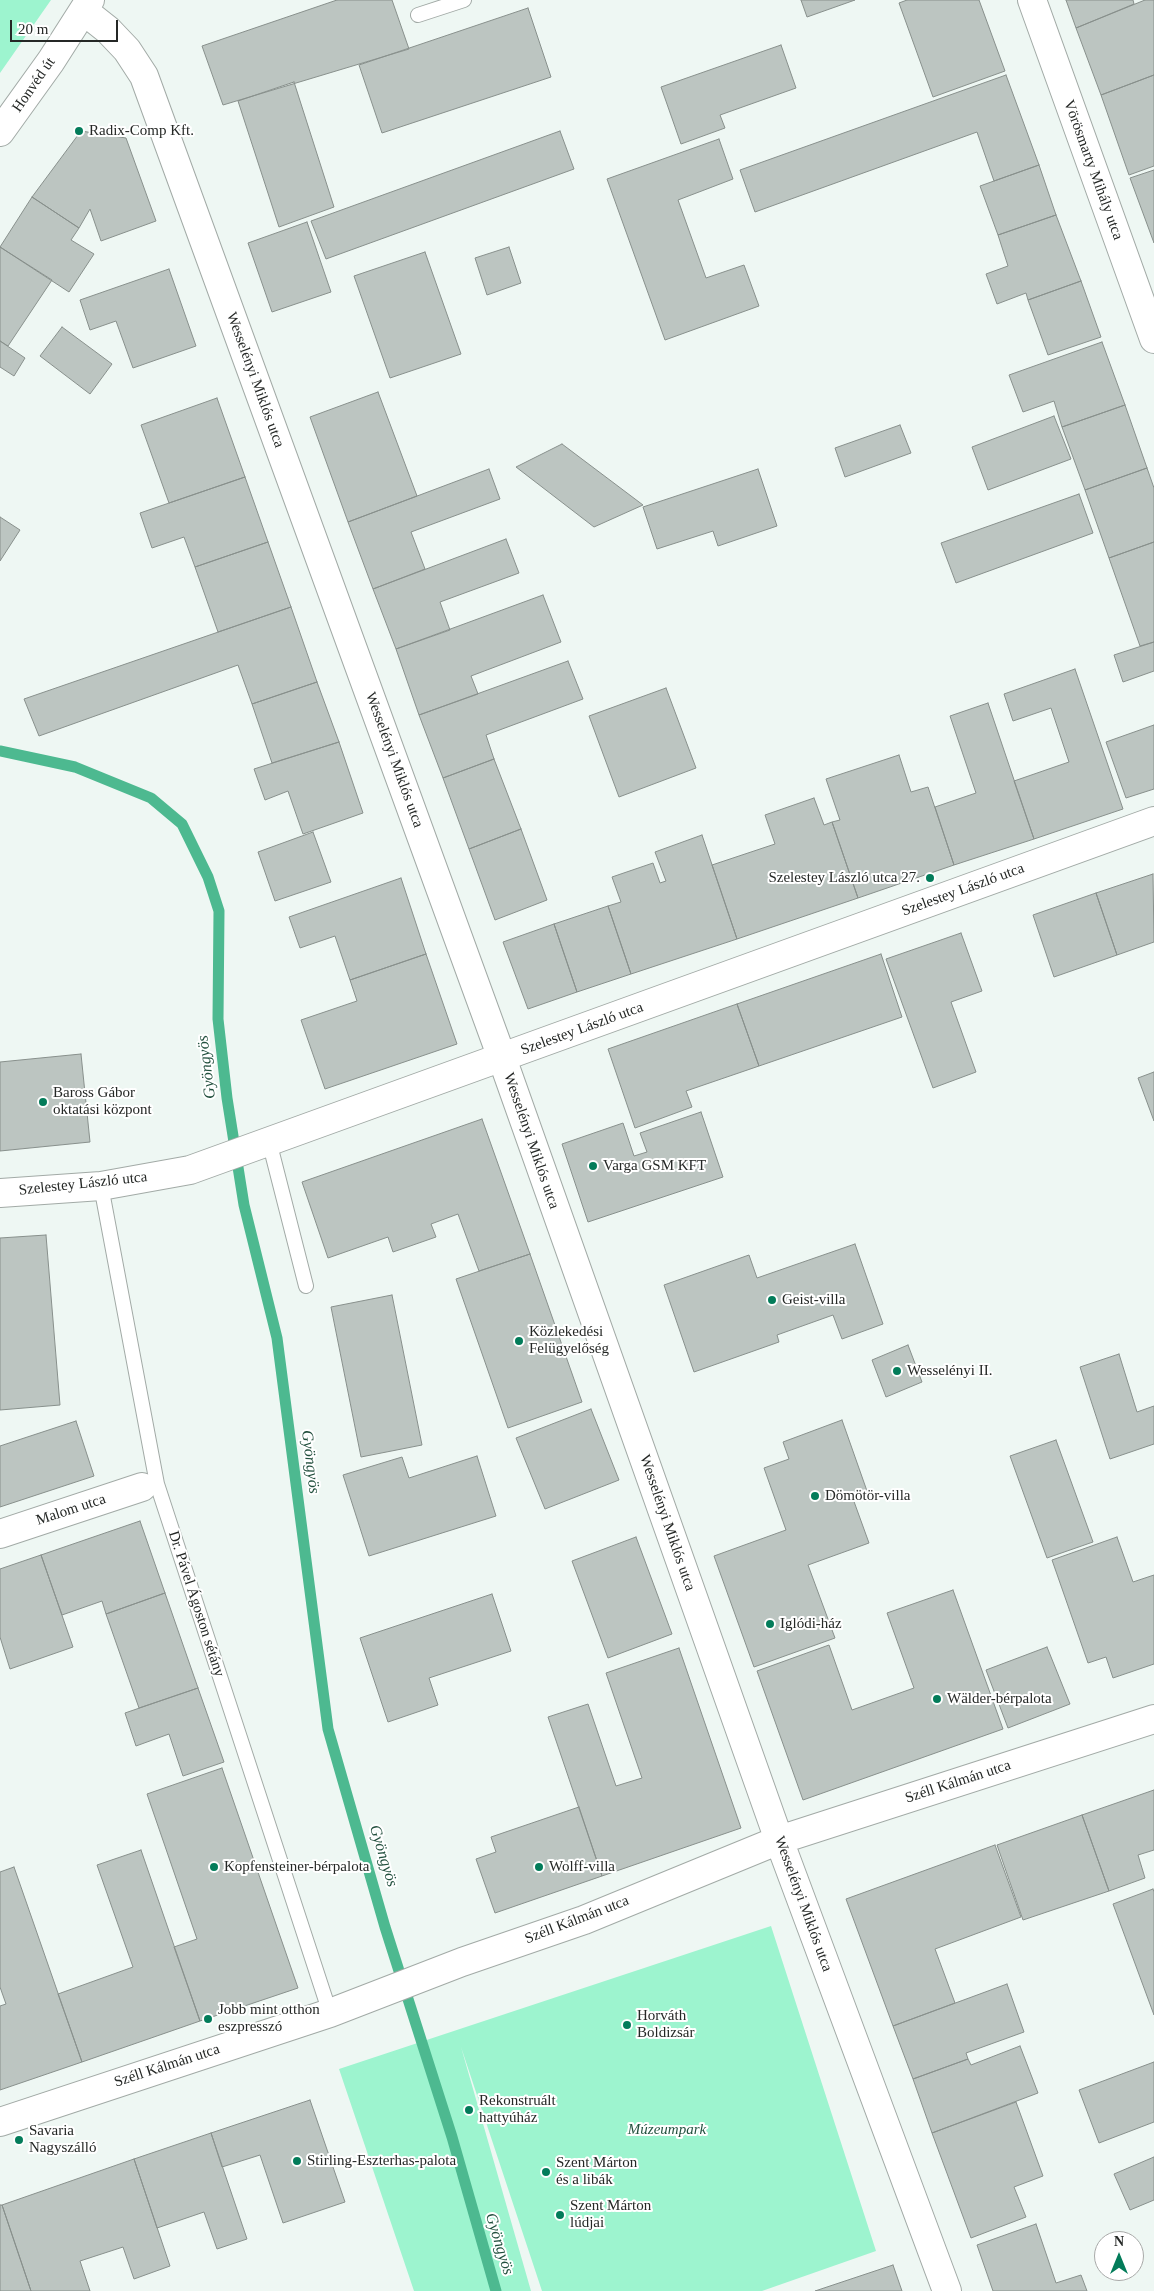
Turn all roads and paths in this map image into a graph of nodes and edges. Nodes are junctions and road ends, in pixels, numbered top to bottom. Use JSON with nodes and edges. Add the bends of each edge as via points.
{"nodes":[{"id":1,"x":464,"y":0,"type":"edge"},
{"id":2,"x":1032,"y":0,"type":"edge"},
{"id":3,"x":87,"y":6,"type":"edge"},
{"id":4,"x":418,"y":15,"type":"dead end"},
{"id":5,"x":0,"y":132,"type":"edge"},
{"id":6,"x":1154,"y":339,"type":"edge"},
{"id":7,"x":1154,"y":821,"type":"edge"},
{"id":8,"x":502,"y":1058,"type":"junction"},
{"id":9,"x":259,"y":1144,"type":"junction"},
{"id":10,"x":101,"y":1186,"type":"junction"},
{"id":11,"x":0,"y":1193,"type":"edge"},
{"id":12,"x":306,"y":1286,"type":"dead end"},
{"id":13,"x":142,"y":1487,"type":"dead end"},
{"id":14,"x":0,"y":1534,"type":"edge"},
{"id":15,"x":1154,"y":1719,"type":"edge"},
{"id":16,"x":779,"y":1840,"type":"junction"},
{"id":17,"x":330,"y":2013,"type":"junction"},
{"id":18,"x":0,"y":2122,"type":"edge"},
{"id":19,"x":947,"y":2291,"type":"edge"}],
"edges":[{"from":1,"to":4,"type":"lane"},
{"from":2,"to":6,"type":"street","name":"Vörösmarty Mihály utca"},
{"from":3,"to":5,"type":"street","name":"Honvéd út"},
{"from":3,"to":8,"type":"street","name":"Wesselényi Miklós utca","via":[[127,50],[144,76]]},
{"from":7,"to":8,"type":"street","name":"Szelestey László utca"},
{"from":8,"to":9,"type":"street","name":"Szelestey László utca"},
{"from":8,"to":16,"type":"street","name":"Wesselényi Miklós utca"},
{"from":9,"to":10,"type":"street","name":"Szelestey László utca","via":[[190,1170]]},
{"from":9,"to":12,"type":"lane"},
{"from":10,"to":11,"type":"street","name":"Szelestey László utca"},
{"from":10,"to":17,"type":"lane","name":"Dr. Pável Ágoston sétány","via":[[157,1484]]},
{"from":13,"to":14,"type":"street","name":"Malom utca"},
{"from":15,"to":16,"type":"street","name":"Széll Kálmán utca"},
{"from":16,"to":17,"type":"street","name":"Széll Kálmán utca","via":[[584,1920]]},
{"from":16,"to":19,"type":"street","name":"Wesselényi Miklós utca"},
{"from":17,"to":18,"type":"street","name":"Széll Kálmán utca"}]}
